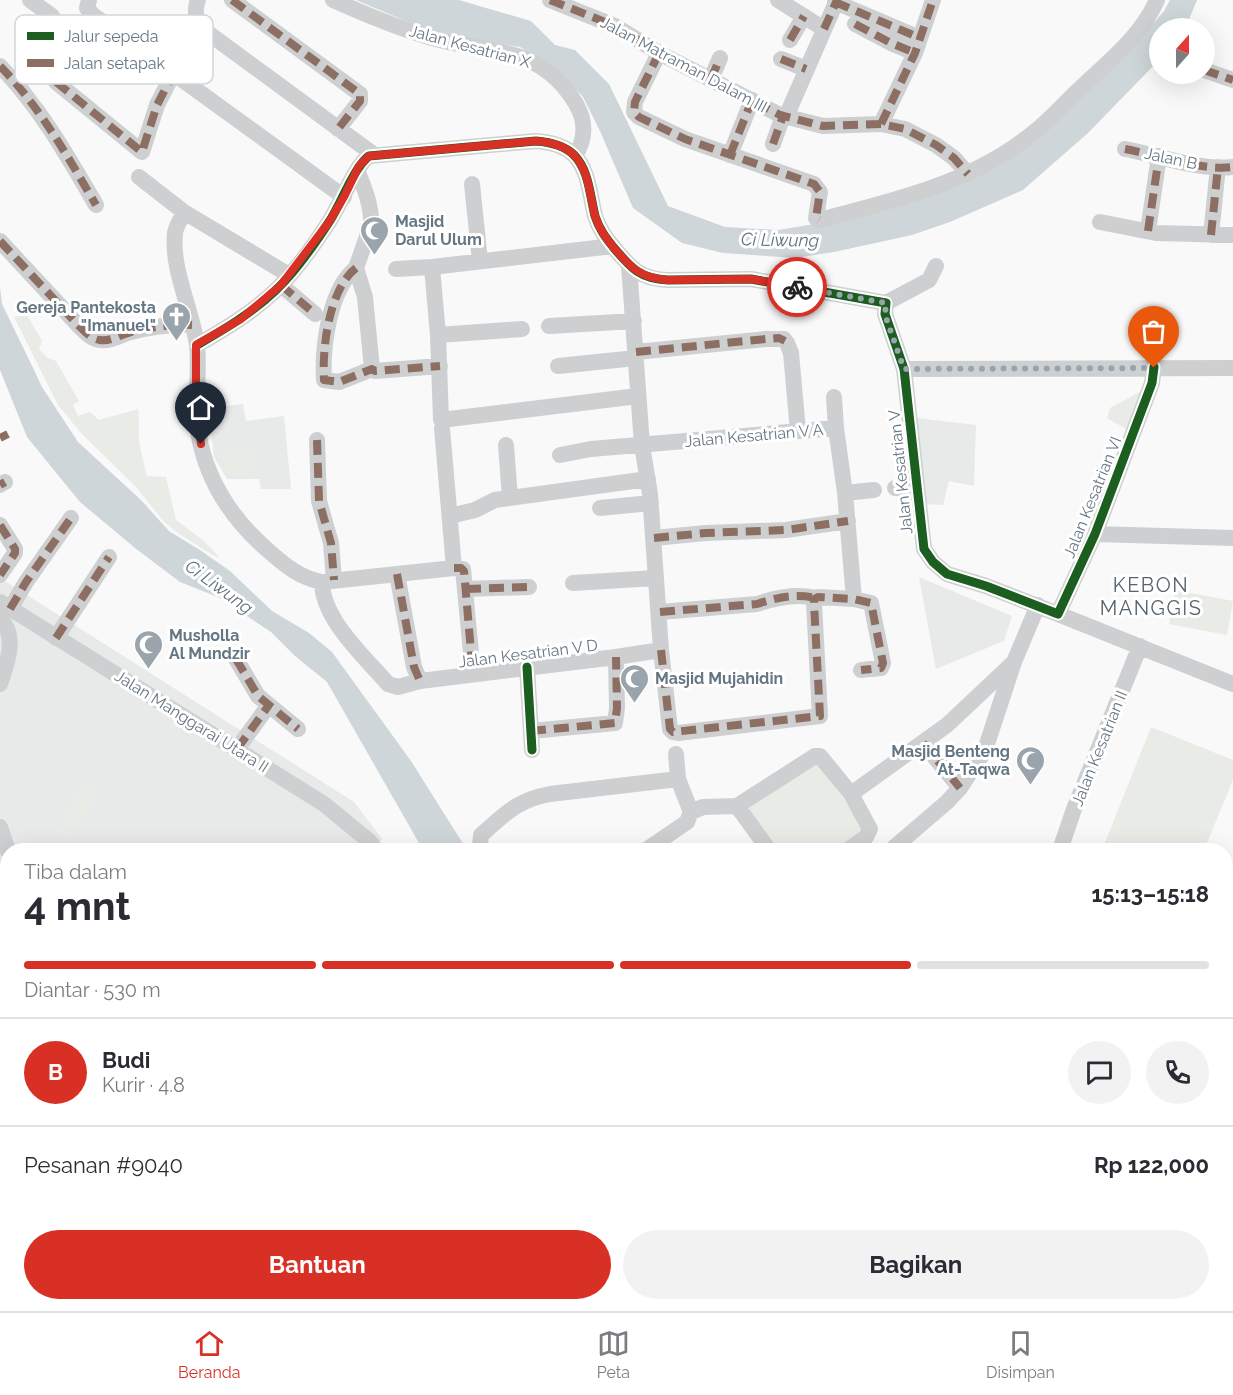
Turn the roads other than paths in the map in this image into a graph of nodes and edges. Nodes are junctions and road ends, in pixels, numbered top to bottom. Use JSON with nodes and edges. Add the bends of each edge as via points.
{"nodes":[{"id":1,"x":30,"y":0,"type":"edge"},
{"id":2,"x":89,"y":0,"type":"edge"},
{"id":3,"x":198,"y":0,"type":"edge"},
{"id":4,"x":232,"y":0,"type":"edge"},
{"id":5,"x":333,"y":0,"type":"edge"},
{"id":6,"x":550,"y":0,"type":"edge"},
{"id":7,"x":778,"y":0,"type":"edge"},
{"id":8,"x":933,"y":0,"type":"edge"},
{"id":9,"x":1157,"y":0,"type":"edge"},
{"id":10,"x":836,"y":1,"type":"edge"},
{"id":11,"x":51,"y":15,"type":"edge"},
{"id":12,"x":93,"y":15,"type":"edge"},
{"id":13,"x":196,"y":15,"type":"edge"},
{"id":14,"x":804,"y":16,"type":"junction"},
{"id":15,"x":855,"y":24,"type":"dead end"},
{"id":16,"x":824,"y":29,"type":"junction"},
{"id":17,"x":213,"y":37,"type":"edge"},
{"id":18,"x":790,"y":39,"type":"dead end"},
{"id":19,"x":917,"y":46,"type":"junction"},
{"id":20,"x":659,"y":53,"type":"junction"},
{"id":21,"x":720,"y":58,"type":"dead end"},
{"id":22,"x":781,"y":59,"type":"dead end"},
{"id":23,"x":0,"y":66,"type":"edge"},
{"id":24,"x":806,"y":69,"type":"junction"},
{"id":25,"x":1215,"y":74,"type":"edge"},
{"id":26,"x":711,"y":79,"type":"junction"},
{"id":27,"x":1233,"y":80,"type":"edge"},
{"id":28,"x":15,"y":84,"type":"edge"},
{"id":29,"x":15,"y":84,"type":"edge"},
{"id":30,"x":58,"y":84,"type":"edge"},
{"id":31,"x":168,"y":84,"type":"edge"},
{"id":32,"x":187,"y":84,"type":"edge"},
{"id":33,"x":752,"y":100,"type":"junction"},
{"id":34,"x":784,"y":116,"type":"junction"},
{"id":35,"x":881,"y":124,"type":"junction"},
{"id":36,"x":338,"y":129,"type":"junction"},
{"id":37,"x":773,"y":144,"type":"dead end"},
{"id":38,"x":1125,"y":149,"type":"dead end"},
{"id":39,"x":373,"y":154,"type":"junction"},
{"id":40,"x":730,"y":155,"type":"junction"},
{"id":41,"x":575,"y":156,"type":"junction"},
{"id":42,"x":1159,"y":156,"type":"junction"},
{"id":43,"x":1225,"y":167,"type":"edge"},
{"id":44,"x":357,"y":170,"type":"junction"},
{"id":45,"x":968,"y":174,"type":"junction"},
{"id":46,"x":139,"y":177,"type":"dead end"},
{"id":47,"x":472,"y":184,"type":"dead end"},
{"id":48,"x":344,"y":197,"type":"junction"},
{"id":49,"x":96,"y":205,"type":"dead end"},
{"id":50,"x":184,"y":212,"type":"junction"},
{"id":51,"x":1100,"y":222,"type":"dead end"},
{"id":52,"x":1148,"y":231,"type":"junction"},
{"id":53,"x":1212,"y":235,"type":"junction"},
{"id":54,"x":1233,"y":235,"type":"edge"},
{"id":55,"x":0,"y":241,"type":"edge"},
{"id":56,"x":613,"y":246,"type":"junction"},
{"id":57,"x":480,"y":261,"type":"junction"},
{"id":58,"x":629,"y":266,"type":"junction"},
{"id":59,"x":936,"y":266,"type":"dead end"},
{"id":60,"x":432,"y":267,"type":"junction"},
{"id":61,"x":356,"y":268,"type":"junction"},
{"id":62,"x":396,"y":269,"type":"dead end"},
{"id":63,"x":285,"y":280,"type":"junction"},
{"id":64,"x":886,"y":303,"type":"junction"},
{"id":65,"x":315,"y":314,"type":"dead end"},
{"id":66,"x":634,"y":321,"type":"junction"},
{"id":67,"x":192,"y":325,"type":"junction"},
{"id":68,"x":549,"y":326,"type":"dead end"},
{"id":69,"x":522,"y":329,"type":"dead end"},
{"id":70,"x":438,"y":335,"type":"junction"},
{"id":71,"x":196,"y":345,"type":"junction"},
{"id":72,"x":636,"y":355,"type":"junction"},
{"id":73,"x":440,"y":366,"type":"junction"},
{"id":74,"x":558,"y":366,"type":"dead end"},
{"id":75,"x":1154,"y":368,"type":"junction"},
{"id":76,"x":1233,"y":368,"type":"edge"},
{"id":77,"x":372,"y":369,"type":"junction"},
{"id":78,"x":904,"y":369,"type":"junction"},
{"id":79,"x":638,"y":396,"type":"junction"},
{"id":80,"x":834,"y":397,"type":"dead end"},
{"id":81,"x":442,"y":428,"type":"dead end"},
{"id":82,"x":836,"y":428,"type":"junction"},
{"id":83,"x":798,"y":431,"type":"junction"},
{"id":84,"x":317,"y":440,"type":"dead end"},
{"id":85,"x":506,"y":445,"type":"dead end"},
{"id":86,"x":642,"y":445,"type":"junction"},
{"id":87,"x":560,"y":455,"type":"dead end"},
{"id":88,"x":648,"y":479,"type":"junction"},
{"id":89,"x":895,"y":488,"type":"dead end"},
{"id":90,"x":916,"y":488,"type":"junction"},
{"id":91,"x":874,"y":490,"type":"dead end"},
{"id":92,"x":845,"y":494,"type":"junction"},
{"id":93,"x":510,"y":498,"type":"junction"},
{"id":94,"x":651,"y":503,"type":"junction"},
{"id":95,"x":600,"y":508,"type":"dead end"},
{"id":96,"x":450,"y":516,"type":"junction"},
{"id":97,"x":71,"y":518,"type":"dead end"},
{"id":98,"x":848,"y":521,"type":"junction"},
{"id":99,"x":0,"y":525,"type":"edge"},
{"id":100,"x":1095,"y":534,"type":"junction"},
{"id":101,"x":654,"y":538,"type":"junction"},
{"id":102,"x":1233,"y":538,"type":"edge"},
{"id":103,"x":109,"y":557,"type":"dead end"},
{"id":104,"x":454,"y":568,"type":"junction"},
{"id":105,"x":397,"y":574,"type":"junction"},
{"id":106,"x":0,"y":576,"type":"edge"},
{"id":107,"x":656,"y":578,"type":"junction"},
{"id":108,"x":328,"y":581,"type":"junction"},
{"id":109,"x":573,"y":584,"type":"dead end"},
{"id":110,"x":529,"y":587,"type":"dead end"},
{"id":111,"x":466,"y":590,"type":"junction"},
{"id":112,"x":815,"y":598,"type":"junction"},
{"id":113,"x":854,"y":598,"type":"junction"},
{"id":114,"x":1038,"y":605,"type":"junction"},
{"id":115,"x":3,"y":610,"type":"edge"},
{"id":116,"x":660,"y":612,"type":"junction"},
{"id":117,"x":1058,"y":614,"type":"junction"},
{"id":118,"x":56,"y":638,"type":"junction"},
{"id":119,"x":1140,"y":646,"type":"junction"},
{"id":120,"x":661,"y":650,"type":"junction"},
{"id":121,"x":616,"y":657,"type":"junction"},
{"id":122,"x":236,"y":659,"type":"dead end"},
{"id":123,"x":1014,"y":662,"type":"junction"},
{"id":124,"x":527,"y":667,"type":"junction"},
{"id":125,"x":861,"y":670,"type":"dead end"},
{"id":126,"x":473,"y":674,"type":"junction"},
{"id":127,"x":420,"y":681,"type":"junction"},
{"id":128,"x":0,"y":684,"type":"edge"},
{"id":129,"x":1233,"y":684,"type":"edge"},
{"id":130,"x":269,"y":705,"type":"junction"},
{"id":131,"x":298,"y":729,"type":"dead end"},
{"id":132,"x":531,"y":731,"type":"junction"},
{"id":133,"x":923,"y":742,"type":"junction"},
{"id":134,"x":237,"y":749,"type":"junction"},
{"id":135,"x":532,"y":750,"type":"dead end"},
{"id":136,"x":676,"y":754,"type":"dead end"},
{"id":137,"x":678,"y":779,"type":"junction"},
{"id":138,"x":960,"y":788,"type":"junction"},
{"id":139,"x":851,"y":794,"type":"junction"},
{"id":140,"x":737,"y":806,"type":"junction"},
{"id":141,"x":691,"y":812,"type":"junction"},
{"id":142,"x":0,"y":827,"type":"edge"},
{"id":143,"x":5,"y":843,"type":"edge"},
{"id":144,"x":365,"y":843,"type":"edge"},
{"id":145,"x":480,"y":843,"type":"edge"},
{"id":146,"x":656,"y":843,"type":"edge"},
{"id":147,"x":765,"y":843,"type":"edge"},
{"id":148,"x":858,"y":843,"type":"edge"},
{"id":149,"x":900,"y":843,"type":"edge"},
{"id":150,"x":1062,"y":843,"type":"edge"}],
"edges":[{"from":1,"to":11,"type":"street"},
{"from":2,"to":12,"type":"street","via":[[87,8]]},
{"from":3,"to":13,"type":"street"},
{"from":4,"to":36,"type":"street","via":[[360,94],[360,101]]},
{"from":5,"to":41,"type":"street","name":"Jalan Kesatrian X","via":[[430,38],[521,58],[552,73],[570,94],[583,121],[582,142]]},
{"from":6,"to":20,"type":"street","name":"Jalan Matraman Dalam III","via":[[615,26]]},
{"from":7,"to":14,"type":"street"},
{"from":8,"to":19,"type":"street"},
{"from":9,"to":45,"type":"street","via":[[1119,54],[1033,134]]},
{"from":10,"to":16,"type":"street","name":"Jalan Matraman Dalam III"},
{"from":10,"to":19,"type":"street"},
{"from":14,"to":16,"type":"street"},
{"from":14,"to":18,"type":"street"},
{"from":15,"to":19,"type":"street","via":[[891,43]]},
{"from":16,"to":24,"type":"street","name":"Jalan Matraman Dalam III"},
{"from":17,"to":36,"type":"street"},
{"from":19,"to":35,"type":"street"},
{"from":20,"to":26,"type":"street","name":"Jalan Matraman Dalam III"},
{"from":20,"to":40,"type":"street","via":[[634,112],[685,139]]},
{"from":21,"to":26,"type":"street"},
{"from":22,"to":24,"type":"street"},
{"from":23,"to":29,"type":"street"},
{"from":24,"to":34,"type":"street","name":"Jalan Matraman Dalam III"},
{"from":25,"to":27,"type":"street"},
{"from":26,"to":33,"type":"street","name":"Jalan Matraman Dalam III"},
{"from":28,"to":49,"type":"street","via":[[58,141]]},
{"from":30,"to":31,"type":"street","via":[[142,152]]},
{"from":32,"to":48,"type":"street"},
{"from":33,"to":34,"type":"street","name":"Jalan Matraman Dalam III"},
{"from":33,"to":40,"type":"street"},
{"from":34,"to":35,"type":"street","name":"Jalan Matraman Dalam III","via":[[823,126]]},
{"from":34,"to":37,"type":"street"},
{"from":35,"to":45,"type":"street","name":"Jalan Matraman Dalam III","via":[[905,129],[936,145]]},
{"from":36,"to":39,"type":"street"},
{"from":38,"to":42,"type":"street","name":"Jalan B"},
{"from":39,"to":41,"type":"street","via":[[536,141],[556,144]]},
{"from":39,"to":44,"type":"street"},
{"from":40,"to":45,"type":"street","via":[[814,184],[820,192],[816,218],[819,220],[903,199]]},
{"from":41,"to":56,"type":"street","via":[[584,169],[599,226]]},
{"from":42,"to":43,"type":"street","name":"Jalan B"},
{"from":42,"to":52,"type":"street"},
{"from":43,"to":53,"type":"street","name":"Jalan B"},
{"from":44,"to":48,"type":"street"},
{"from":44,"to":61,"type":"street","via":[[371,219]]},
{"from":46,"to":50,"type":"street"},
{"from":47,"to":57,"type":"street"},
{"from":48,"to":63,"type":"street"},
{"from":50,"to":63,"type":"street"},
{"from":50,"to":67,"type":"street","via":[[177,226],[176,245]]},
{"from":51,"to":52,"type":"street"},
{"from":52,"to":53,"type":"street"},
{"from":53,"to":54,"type":"street"},
{"from":55,"to":67,"type":"street","via":[[72,319],[97,339],[142,329]]},
{"from":56,"to":57,"type":"street"},
{"from":56,"to":58,"type":"street"},
{"from":57,"to":60,"type":"street"},
{"from":58,"to":64,"type":"street","via":[[657,279],[751,279]]},
{"from":58,"to":66,"type":"street"},
{"from":59,"to":64,"type":"street","via":[[929,280]]},
{"from":60,"to":62,"type":"street"},
{"from":60,"to":70,"type":"street"},
{"from":61,"to":77,"type":"street","via":[[365,297]]},
{"from":61,"to":77,"type":"street","via":[[340,287],[330,317],[324,380],[339,382]]},
{"from":63,"to":65,"type":"street"},
{"from":63,"to":71,"type":"street","via":[[241,319]]},
{"from":64,"to":78,"type":"street","name":"Jalan Kesatrian V","via":[[885,315]]},
{"from":66,"to":68,"type":"street"},
{"from":66,"to":72,"type":"street"},
{"from":67,"to":71,"type":"street"},
{"from":69,"to":70,"type":"street"},
{"from":70,"to":73,"type":"street"},
{"from":71,"to":108,"type":"street","via":[[198,430],[216,489],[242,526],[292,571],[308,579]]},
{"from":72,"to":74,"type":"street"},
{"from":72,"to":79,"type":"street"},
{"from":72,"to":83,"type":"street","via":[[783,339],[790,353]]},
{"from":73,"to":77,"type":"street"},
{"from":73,"to":79,"type":"street","via":[[441,420]]},
{"from":75,"to":76,"type":"street"},
{"from":75,"to":78,"type":"street"},
{"from":75,"to":100,"type":"street","name":"Jalan Kesatrian VI","via":[[1152,383]]},
{"from":78,"to":90,"type":"street","name":"Jalan Kesatrian V"},
{"from":79,"to":86,"type":"street"},
{"from":80,"to":82,"type":"street"},
{"from":81,"to":96,"type":"street"},
{"from":82,"to":83,"type":"street","name":"Jalan Kesatrian V A"},
{"from":82,"to":92,"type":"street","name":"Jalan Kesatrian V A"},
{"from":83,"to":86,"type":"street","name":"Jalan Kesatrian V A"},
{"from":84,"to":108,"type":"street","via":[[319,501],[331,543]]},
{"from":85,"to":93,"type":"street"},
{"from":86,"to":87,"type":"street","name":"Jalan Kesatrian V A","via":[[591,448]]},
{"from":86,"to":88,"type":"street"},
{"from":88,"to":93,"type":"street"},
{"from":88,"to":94,"type":"street"},
{"from":89,"to":90,"type":"street"},
{"from":90,"to":114,"type":"street","name":"Jalan Kesatrian V","via":[[924,549],[933,562],[947,574]]},
{"from":91,"to":92,"type":"street"},
{"from":92,"to":98,"type":"street","name":"Jalan Kesatrian V A"},
{"from":93,"to":96,"type":"street"},
{"from":94,"to":95,"type":"street"},
{"from":94,"to":101,"type":"street"},
{"from":96,"to":104,"type":"street"},
{"from":97,"to":115,"type":"street"},
{"from":98,"to":101,"type":"street","via":[[786,530]]},
{"from":98,"to":113,"type":"street","name":"Jalan Kesatrian V A"},
{"from":99,"to":106,"type":"street","via":[[15,553]]},
{"from":100,"to":102,"type":"street"},
{"from":100,"to":117,"type":"street","name":"Jalan Kesatrian VI"},
{"from":101,"to":107,"type":"street"},
{"from":103,"to":118,"type":"street"},
{"from":104,"to":105,"type":"street"},
{"from":104,"to":111,"type":"street","via":[[463,569]]},
{"from":105,"to":108,"type":"street"},
{"from":105,"to":127,"type":"street"},
{"from":107,"to":109,"type":"street"},
{"from":107,"to":116,"type":"street"},
{"from":108,"to":127,"type":"street","name":"Jalan Kesatrian V D","via":[[323,598],[332,616],[388,684],[398,687]]},
{"from":110,"to":111,"type":"street"},
{"from":111,"to":126,"type":"street"},
{"from":112,"to":113,"type":"street"},
{"from":112,"to":116,"type":"street","via":[[802,595],[757,604]]},
{"from":112,"to":120,"type":"street","via":[[819,716],[673,732]]},
{"from":113,"to":125,"type":"street","via":[[871,603],[883,663],[878,669]]},
{"from":114,"to":117,"type":"street"},
{"from":114,"to":123,"type":"street"},
{"from":115,"to":118,"type":"street","name":"Jalan Manggarai Utara II"},
{"from":115,"to":128,"type":"street","via":[[10,648]]},
{"from":116,"to":120,"type":"street"},
{"from":117,"to":119,"type":"street"},
{"from":118,"to":134,"type":"street","name":"Jalan Manggarai Utara II"},
{"from":119,"to":129,"type":"street"},
{"from":119,"to":150,"type":"street","name":"Jalan Kesatrian II"},
{"from":120,"to":121,"type":"street","name":"Jalan Kesatrian V D"},
{"from":121,"to":124,"type":"street","name":"Jalan Kesatrian V D"},
{"from":121,"to":132,"type":"street","via":[[615,723]]},
{"from":122,"to":130,"type":"street","via":[[251,687]]},
{"from":123,"to":133,"type":"street","via":[[947,725]]},
{"from":123,"to":138,"type":"street","via":[[985,750]]},
{"from":124,"to":126,"type":"street","name":"Jalan Kesatrian V D"},
{"from":124,"to":132,"type":"street"},
{"from":126,"to":127,"type":"street","name":"Jalan Kesatrian V D"},
{"from":130,"to":131,"type":"street"},
{"from":130,"to":134,"type":"street"},
{"from":132,"to":135,"type":"street"},
{"from":133,"to":138,"type":"street"},
{"from":133,"to":139,"type":"street"},
{"from":134,"to":144,"type":"street","name":"Jalan Manggarai Utara II","via":[[324,804]]},
{"from":136,"to":137,"type":"street"},
{"from":137,"to":141,"type":"street"},
{"from":137,"to":145,"type":"street","via":[[537,796],[517,804],[481,835]]},
{"from":138,"to":149,"type":"street"},
{"from":139,"to":140,"type":"street","via":[[820,756],[815,756]]},
{"from":139,"to":148,"type":"street","via":[[870,829]]},
{"from":140,"to":141,"type":"street","via":[[717,805]]},
{"from":140,"to":147,"type":"street"},
{"from":141,"to":146,"type":"street","via":[[687,822]]},
{"from":142,"to":143,"type":"street"}]}
